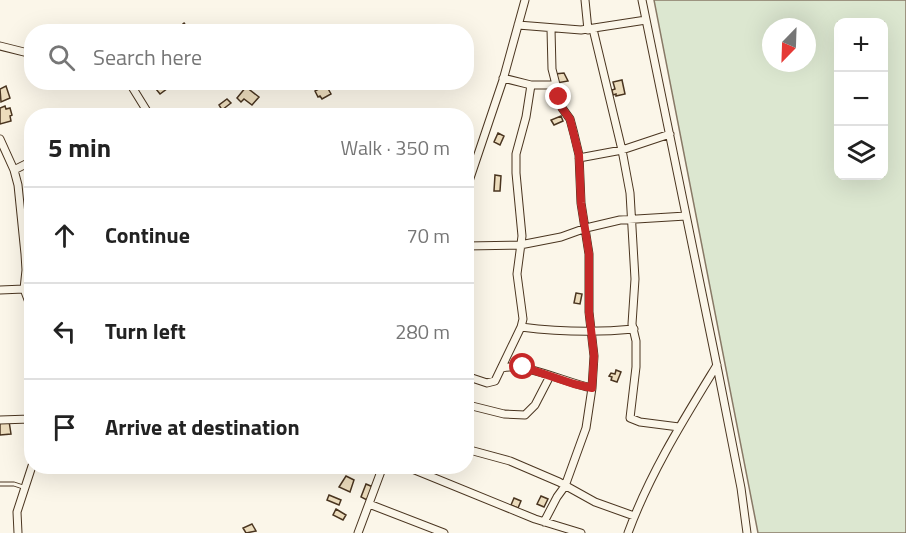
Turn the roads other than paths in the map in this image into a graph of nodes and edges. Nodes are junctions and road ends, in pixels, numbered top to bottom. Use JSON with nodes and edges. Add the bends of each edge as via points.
{"nodes":[{"id":1,"x":525,"y":0,"type":"edge"},
{"id":2,"x":585,"y":0,"type":"edge"},
{"id":3,"x":642,"y":0,"type":"edge"},
{"id":4,"x":646,"y":20,"type":"junction"},
{"id":5,"x":518,"y":26,"type":"junction"},
{"id":6,"x":551,"y":29,"type":"junction"},
{"id":7,"x":590,"y":29,"type":"junction"},
{"id":8,"x":0,"y":46,"type":"edge"},
{"id":9,"x":24,"y":52,"type":"edge"},
{"id":10,"x":503,"y":78,"type":"junction"},
{"id":11,"x":531,"y":85,"type":"junction"},
{"id":12,"x":556,"y":85,"type":"junction"},
{"id":13,"x":134,"y":90,"type":"edge"},
{"id":14,"x":145,"y":108,"type":"edge"},
{"id":15,"x":670,"y":134,"type":"junction"},
{"id":16,"x":0,"y":139,"type":"edge"},
{"id":17,"x":622,"y":150,"type":"junction"},
{"id":18,"x":579,"y":158,"type":"junction"},
{"id":19,"x":24,"y":165,"type":"edge"},
{"id":20,"x":474,"y":166,"type":"edge"},
{"id":21,"x":14,"y":170,"type":"junction"},
{"id":22,"x":686,"y":216,"type":"junction"},
{"id":23,"x":631,"y":219,"type":"junction"},
{"id":24,"x":585,"y":228,"type":"junction"},
{"id":25,"x":24,"y":244,"type":"edge"},
{"id":26,"x":523,"y":244,"type":"junction"},
{"id":27,"x":474,"y":246,"type":"edge"},
{"id":28,"x":24,"y":289,"type":"edge"},
{"id":29,"x":0,"y":290,"type":"edge"},
{"id":30,"x":521,"y":327,"type":"junction"},
{"id":31,"x":634,"y":329,"type":"junction"},
{"id":32,"x":592,"y":332,"type":"junction"},
{"id":33,"x":717,"y":365,"type":"junction"},
{"id":34,"x":502,"y":368,"type":"junction"},
{"id":35,"x":550,"y":376,"type":"junction"},
{"id":36,"x":474,"y":378,"type":"edge"},
{"id":37,"x":592,"y":388,"type":"junction"},
{"id":38,"x":474,"y":406,"type":"edge"},
{"id":39,"x":24,"y":419,"type":"edge"},
{"id":40,"x":0,"y":420,"type":"edge"},
{"id":41,"x":679,"y":427,"type":"junction"},
{"id":42,"x":474,"y":452,"type":"edge"},
{"id":43,"x":29,"y":474,"type":"edge"},
{"id":44,"x":380,"y":474,"type":"edge"},
{"id":45,"x":425,"y":474,"type":"edge"},
{"id":46,"x":0,"y":484,"type":"edge"},
{"id":47,"x":566,"y":486,"type":"junction"},
{"id":48,"x":25,"y":487,"type":"junction"},
{"id":49,"x":369,"y":504,"type":"junction"},
{"id":50,"x":634,"y":516,"type":"junction"},
{"id":51,"x":544,"y":522,"type":"junction"},
{"id":52,"x":18,"y":533,"type":"edge"},
{"id":53,"x":358,"y":533,"type":"edge"},
{"id":54,"x":444,"y":533,"type":"edge"},
{"id":55,"x":581,"y":533,"type":"edge"},
{"id":56,"x":628,"y":533,"type":"edge"},
{"id":57,"x":747,"y":533,"type":"edge"}],
"edges":[{"from":1,"to":5,"type":"street"},
{"from":2,"to":7,"type":"street"},
{"from":3,"to":4,"type":"street"},
{"from":4,"to":7,"type":"street"},
{"from":4,"to":15,"type":"street"},
{"from":5,"to":6,"type":"street"},
{"from":5,"to":10,"type":"street"},
{"from":6,"to":7,"type":"street"},
{"from":6,"to":12,"type":"street"},
{"from":7,"to":17,"type":"street"},
{"from":8,"to":9,"type":"street"},
{"from":10,"to":11,"type":"street"},
{"from":10,"to":20,"type":"street"},
{"from":11,"to":12,"type":"street"},
{"from":11,"to":26,"type":"street","via":[[516,154]]},
{"from":12,"to":18,"type":"street","via":[[562,108],[570,119]]},
{"from":13,"to":14,"type":"street"},
{"from":15,"to":17,"type":"street"},
{"from":15,"to":22,"type":"street"},
{"from":16,"to":21,"type":"street"},
{"from":17,"to":18,"type":"street"},
{"from":17,"to":23,"type":"street"},
{"from":18,"to":24,"type":"street"},
{"from":19,"to":21,"type":"street"},
{"from":21,"to":25,"type":"street"},
{"from":22,"to":23,"type":"street"},
{"from":22,"to":33,"type":"street"},
{"from":23,"to":24,"type":"street"},
{"from":23,"to":31,"type":"street"},
{"from":24,"to":26,"type":"street"},
{"from":24,"to":32,"type":"street"},
{"from":26,"to":27,"type":"street"},
{"from":26,"to":30,"type":"street","via":[[518,274]]},
{"from":28,"to":29,"type":"street"},
{"from":30,"to":32,"type":"street"},
{"from":30,"to":34,"type":"street"},
{"from":31,"to":32,"type":"street"},
{"from":31,"to":41,"type":"street","via":[[636,367],[630,418]]},
{"from":32,"to":37,"type":"street"},
{"from":33,"to":41,"type":"street"},
{"from":33,"to":57,"type":"street"},
{"from":34,"to":35,"type":"street","via":[[523,367]]},
{"from":34,"to":36,"type":"street","via":[[492,382]]},
{"from":35,"to":37,"type":"street"},
{"from":35,"to":38,"type":"street","via":[[536,405],[525,415]]},
{"from":37,"to":47,"type":"street","via":[[586,428]]},
{"from":39,"to":40,"type":"street"},
{"from":41,"to":50,"type":"street"},
{"from":42,"to":47,"type":"street","via":[[510,461]]},
{"from":43,"to":48,"type":"street"},
{"from":44,"to":49,"type":"street"},
{"from":45,"to":51,"type":"street"},
{"from":46,"to":48,"type":"lane"},
{"from":47,"to":50,"type":"street"},
{"from":47,"to":51,"type":"street"},
{"from":48,"to":52,"type":"street","via":[[17,512]]},
{"from":49,"to":53,"type":"street"},
{"from":49,"to":54,"type":"street"},
{"from":50,"to":56,"type":"street"},
{"from":51,"to":55,"type":"street"}]}
